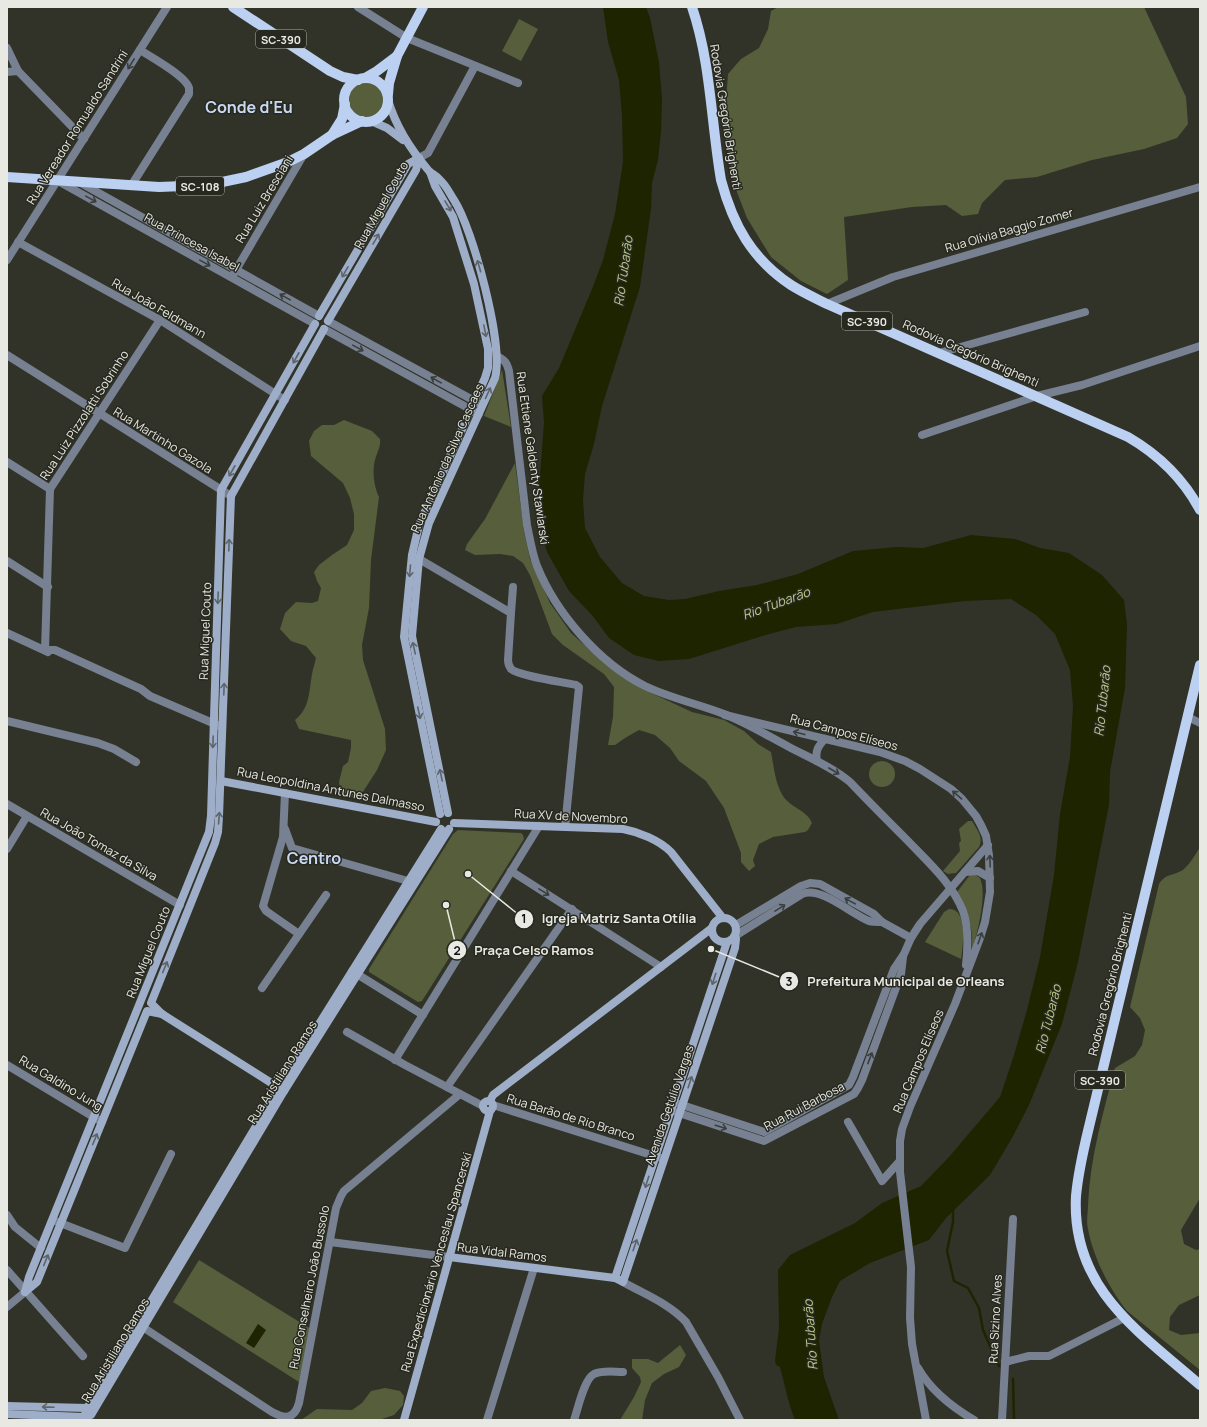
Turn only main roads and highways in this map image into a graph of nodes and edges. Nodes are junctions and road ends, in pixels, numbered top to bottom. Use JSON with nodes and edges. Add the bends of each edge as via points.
{"nodes":[{"id":1,"x":233,"y":7,"type":"edge"},
{"id":2,"x":423,"y":7,"type":"edge"},
{"id":3,"x":692,"y":7,"type":"edge"},
{"id":4,"x":397,"y":56,"type":"junction"},
{"id":5,"x":330,"y":71,"type":"junction"},
{"id":6,"x":362,"y":79,"type":"junction"},
{"id":7,"x":388,"y":97,"type":"junction"},
{"id":8,"x":345,"y":101,"type":"junction"},
{"id":9,"x":367,"y":121,"type":"junction"},
{"id":10,"x":332,"y":135,"type":"junction"},
{"id":11,"x":7,"y":177,"type":"edge"},
{"id":12,"x":1200,"y":510,"type":"edge"},
{"id":13,"x":1200,"y":665,"type":"edge"},
{"id":14,"x":1200,"y":1385,"type":"edge"}],
"edges":[{"from":1,"to":5,"type":"main road","number":"SC-390"},
{"from":2,"to":4,"type":"main road"},
{"from":3,"to":12,"type":"main road","name":"Rodovia Gregório Brighenti","number":"SC-390","via":[[706,67],[725,196],[748,244],[769,268],[792,285],[827,304],[1141,444],[1176,474]]},
{"from":4,"to":6,"type":"main road"},
{"from":4,"to":7,"type":"main road","via":[[389,83]]},
{"from":5,"to":6,"type":"main road","number":"SC-390","via":[[343,77]]},
{"from":5,"to":8,"type":"main road","number":"SC-390"},
{"from":6,"to":7,"type":"main road","via":[[379,82],[385,88]]},
{"from":6,"to":8,"type":"main road","via":[[349,87]]},
{"from":7,"to":9,"type":"main road","via":[[387,107],[383,113],[378,118]]},
{"from":8,"to":9,"type":"main road","via":[[351,115]]},
{"from":8,"to":10,"type":"main road","number":"SC-108","via":[[342,119]]},
{"from":9,"to":10,"type":"main road","number":"SC-108"},
{"from":10,"to":11,"type":"main road","number":"SC-108","via":[[304,154],[273,168],[229,181],[184,187]]},
{"from":13,"to":14,"type":"main road","name":"Rodovia Gregório Brighenti","number":"SC-390","via":[[1090,1123],[1076,1197],[1080,1246],[1098,1286],[1124,1318]]}]}
